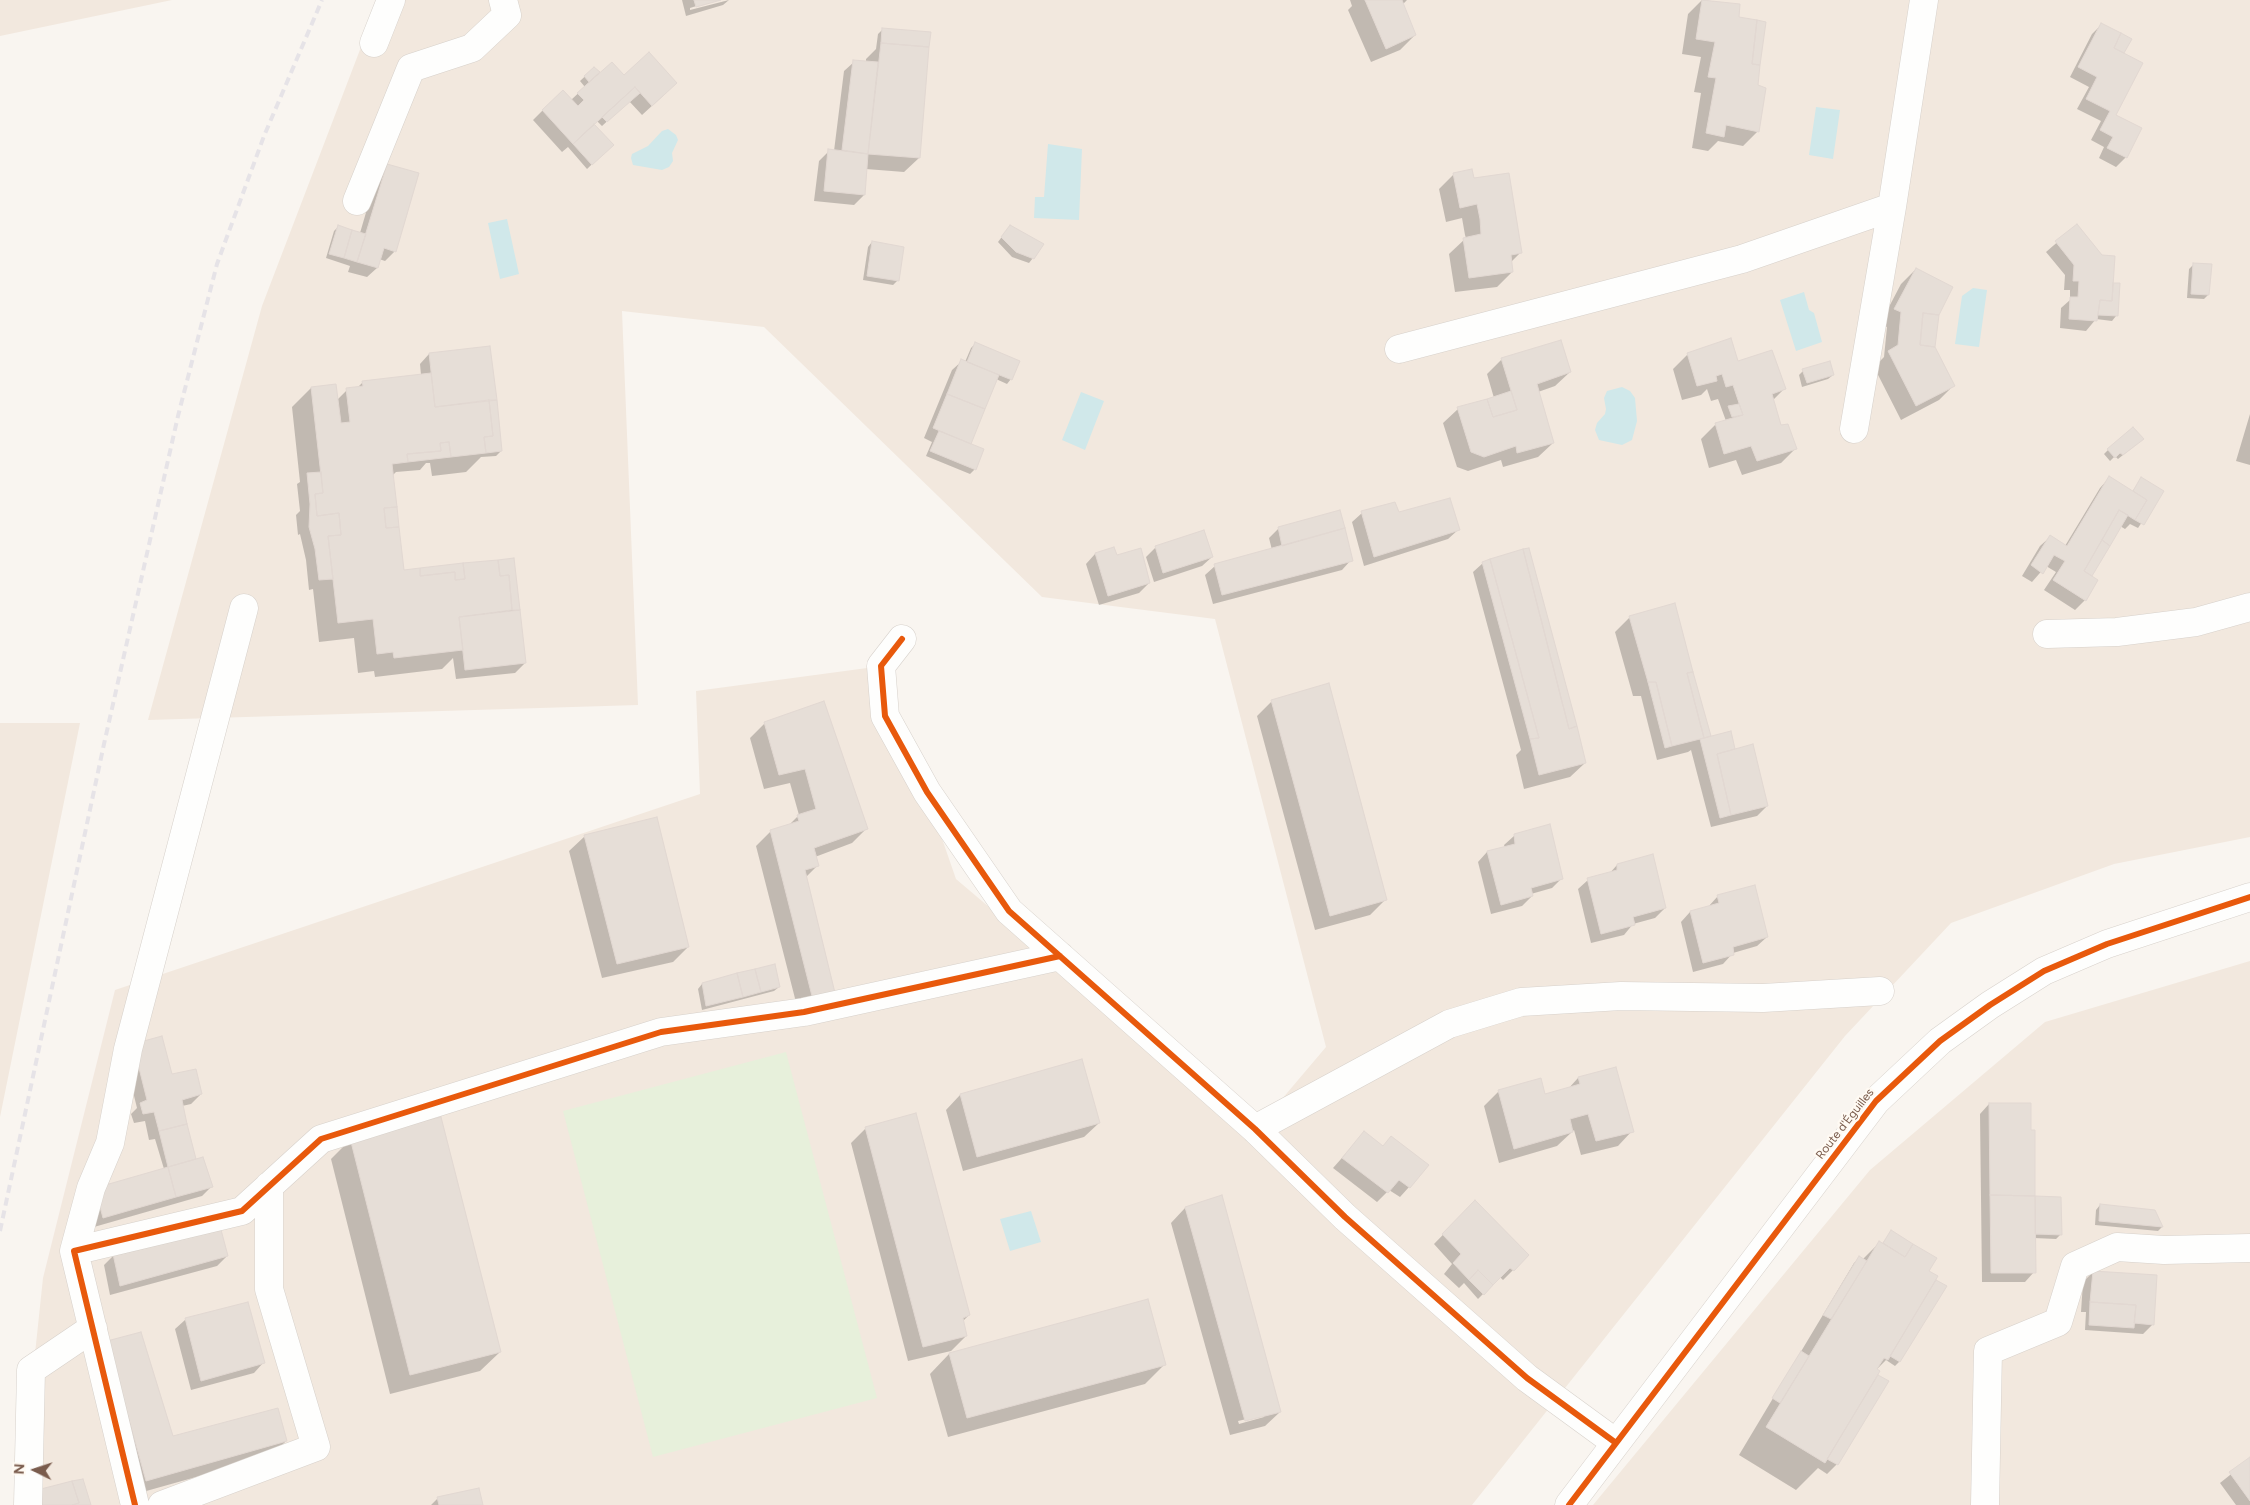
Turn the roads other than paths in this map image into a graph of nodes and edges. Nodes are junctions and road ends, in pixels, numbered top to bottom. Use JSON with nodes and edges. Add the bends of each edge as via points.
{"nodes":[{"id":1,"x":391,"y":0,"type":"edge"},
{"id":2,"x":503,"y":0,"type":"edge"},
{"id":3,"x":1924,"y":0,"type":"edge"},
{"id":4,"x":374,"y":43,"type":"dead end"},
{"id":5,"x":357,"y":201,"type":"dead end"},
{"id":6,"x":1892,"y":207,"type":"junction"},
{"id":7,"x":1398,"y":349,"type":"dead end"},
{"id":8,"x":1854,"y":429,"type":"dead end"},
{"id":9,"x":2250,"y":607,"type":"edge"},
{"id":10,"x":244,"y":608,"type":"dead end"},
{"id":11,"x":2047,"y":634,"type":"dead end"},
{"id":12,"x":902,"y":639,"type":"dead end"},
{"id":13,"x":2250,"y":896,"type":"edge"},
{"id":14,"x":1060,"y":956,"type":"junction"},
{"id":15,"x":1880,"y":991,"type":"dead end"},
{"id":16,"x":1255,"y":1129,"type":"junction"},
{"id":17,"x":268,"y":1186,"type":"junction"},
{"id":18,"x":2250,"y":1248,"type":"edge"},
{"id":19,"x":74,"y":1251,"type":"junction"},
{"id":20,"x":92,"y":1328,"type":"junction"},
{"id":21,"x":1616,"y":1443,"type":"junction"},
{"id":22,"x":28,"y":1505,"type":"edge"},
{"id":23,"x":135,"y":1505,"type":"edge"},
{"id":24,"x":162,"y":1505,"type":"edge"},
{"id":25,"x":1570,"y":1505,"type":"edge"},
{"id":26,"x":1985,"y":1505,"type":"edge"}],
"edges":[{"from":1,"to":4,"type":"street"},
{"from":2,"to":5,"type":"street","via":[[508,16],[472,48],[411,68]]},
{"from":3,"to":6,"type":"street"},
{"from":6,"to":7,"type":"street","via":[[1742,259]]},
{"from":6,"to":8,"type":"street"},
{"from":9,"to":11,"type":"street","via":[[2196,622],[2117,632]]},
{"from":10,"to":19,"type":"street","via":[[128,1049],[110,1143],[91,1188]]},
{"from":12,"to":14,"type":"street","via":[[881,666],[885,716],[928,792],[1009,911]]},
{"from":13,"to":21,"type":"street","name":"Route d'Éguilles","via":[[2107,944],[2044,971],[1940,1041],[1876,1101]]},
{"from":14,"to":16,"type":"street"},
{"from":14,"to":17,"type":"street","via":[[804,1012],[661,1032],[321,1139]]},
{"from":15,"to":16,"type":"street","via":[[1763,998],[1621,996],[1521,1002],[1448,1024]]},
{"from":16,"to":21,"type":"street","via":[[1345,1217],[1527,1378]]},
{"from":17,"to":19,"type":"street","via":[[242,1211]]},
{"from":17,"to":24,"type":"street","via":[[269,1289],[316,1447]]},
{"from":18,"to":26,"type":"street","via":[[2164,1250],[2117,1247],[2075,1266],[2058,1322],[1988,1351]]},
{"from":19,"to":20,"type":"street"},
{"from":20,"to":22,"type":"street","via":[[31,1370]]},
{"from":20,"to":23,"type":"street"},
{"from":21,"to":25,"type":"street","name":"Route d'Éguilles"}]}
